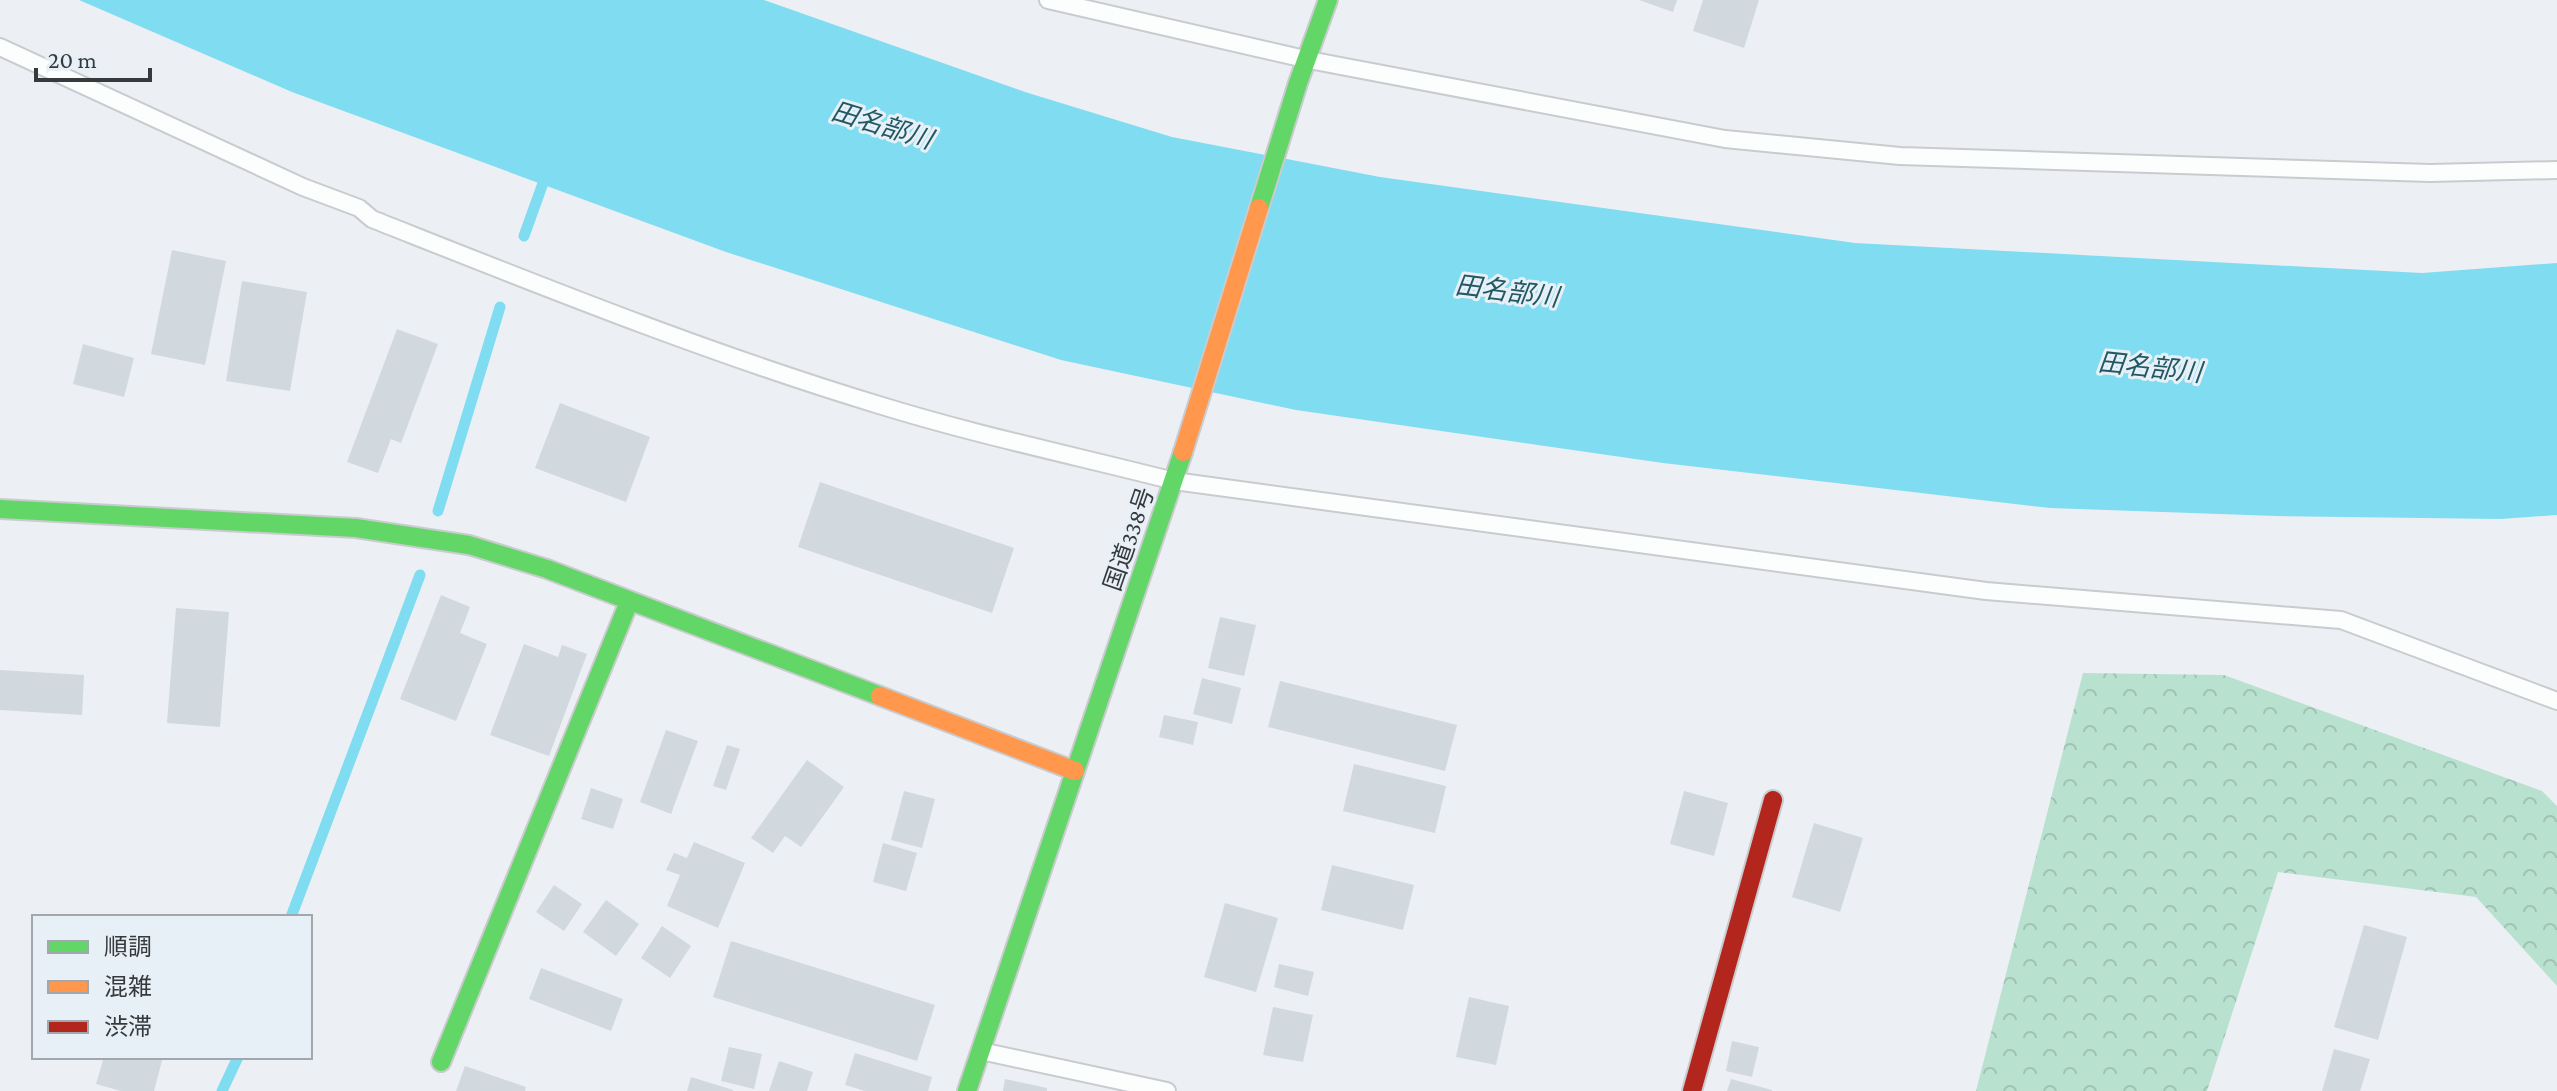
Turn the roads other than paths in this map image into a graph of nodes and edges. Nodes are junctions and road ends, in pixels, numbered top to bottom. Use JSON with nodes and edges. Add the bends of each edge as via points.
{"nodes":[{"id":1,"x":1048,"y":0,"type":"edge"},
{"id":2,"x":1328,"y":0,"type":"edge"},
{"id":3,"x":0,"y":47,"type":"edge"},
{"id":4,"x":1309,"y":60,"type":"junction"},
{"id":5,"x":2557,"y":170,"type":"edge"},
{"id":6,"x":1174,"y":481,"type":"junction"},
{"id":7,"x":0,"y":509,"type":"edge"},
{"id":8,"x":629,"y":602,"type":"junction"},
{"id":9,"x":2557,"y":701,"type":"edge"},
{"id":10,"x":1075,"y":771,"type":"junction"},
{"id":11,"x":1773,"y":800,"type":"dead end"},
{"id":12,"x":980,"y":1051,"type":"junction"},
{"id":13,"x":441,"y":1062,"type":"dead end"},
{"id":14,"x":967,"y":1091,"type":"edge"},
{"id":15,"x":1167,"y":1091,"type":"edge"},
{"id":16,"x":1692,"y":1091,"type":"edge"}],
"edges":[{"from":1,"to":4,"type":"lane"},
{"from":2,"to":4,"type":"main road","name":"国道338号"},
{"from":3,"to":6,"type":"lane","via":[[359,208],[372,219],[681,339],[881,406]]},
{"from":4,"to":5,"type":"lane","via":[[1725,139],[1900,156],[2430,173]]},
{"from":4,"to":6,"type":"main road","name":"国道338号"},
{"from":6,"to":9,"type":"lane","via":[[1986,591],[2341,620]]},
{"from":6,"to":10,"type":"main road","name":"国道338号"},
{"from":7,"to":8,"type":"main road","via":[[356,528],[469,545]]},
{"from":8,"to":10,"type":"main road"},
{"from":8,"to":13,"type":"main road"},
{"from":10,"to":12,"type":"main road","name":"国道338号"},
{"from":11,"to":16,"type":"main road"},
{"from":12,"to":14,"type":"main road","name":"国道338号"},
{"from":12,"to":15,"type":"lane"}]}
